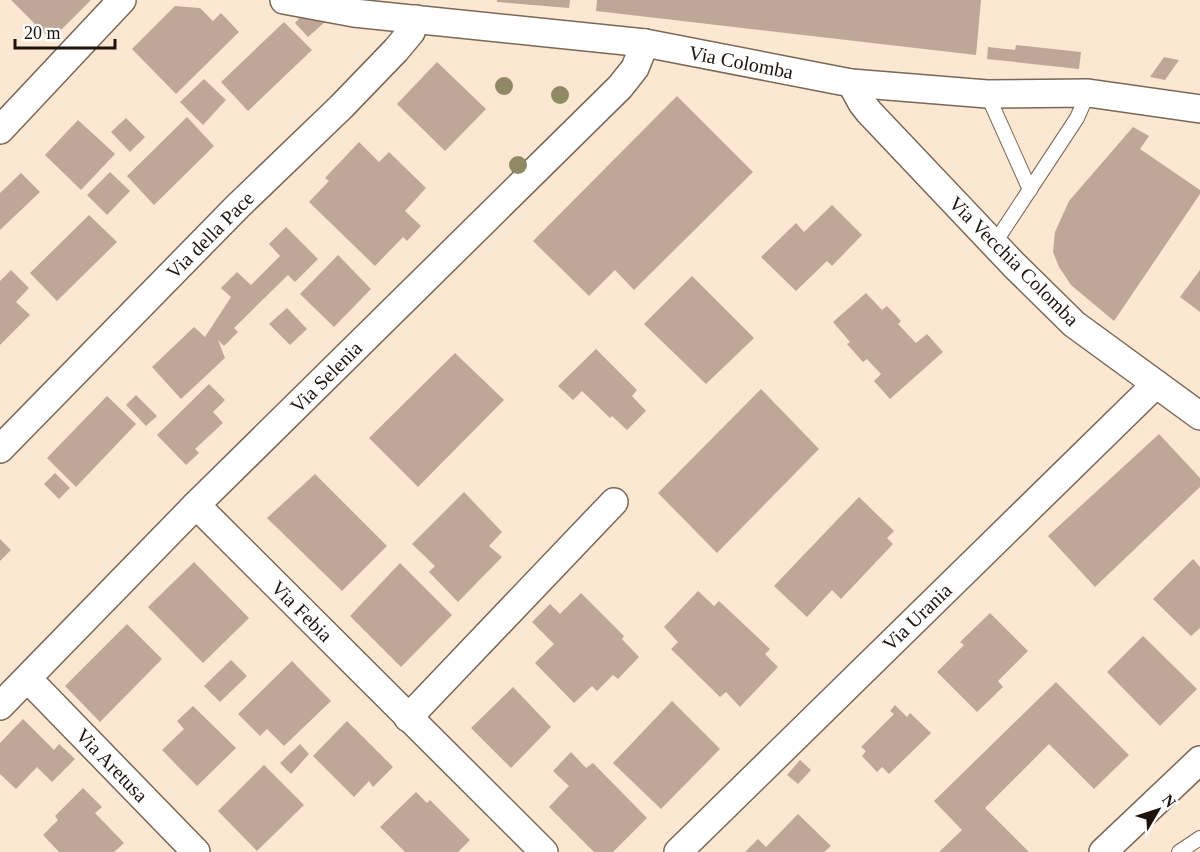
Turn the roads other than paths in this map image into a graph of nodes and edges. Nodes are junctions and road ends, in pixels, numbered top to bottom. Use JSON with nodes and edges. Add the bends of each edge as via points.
{"nodes":[{"id":1,"x":122,"y":0,"type":"edge"},
{"id":2,"x":284,"y":0,"type":"edge"},
{"id":3,"x":416,"y":19,"type":"junction"},
{"id":4,"x":645,"y":43,"type":"junction"},
{"id":5,"x":851,"y":83,"type":"junction"},
{"id":6,"x":1088,"y":93,"type":"junction"},
{"id":7,"x":987,"y":94,"type":"junction"},
{"id":8,"x":1200,"y":109,"type":"edge"},
{"id":9,"x":0,"y":130,"type":"edge"},
{"id":10,"x":1030,"y":190,"type":"junction"},
{"id":11,"x":994,"y":244,"type":"junction"},
{"id":12,"x":1156,"y":384,"type":"junction"},
{"id":13,"x":1200,"y":416,"type":"edge"},
{"id":14,"x":0,"y":449,"type":"edge"},
{"id":15,"x":614,"y":502,"type":"dead end"},
{"id":16,"x":196,"y":505,"type":"junction"},
{"id":17,"x":28,"y":679,"type":"junction"},
{"id":18,"x":0,"y":706,"type":"edge"},
{"id":19,"x":408,"y":718,"type":"junction"},
{"id":20,"x":1200,"y":760,"type":"edge"},
{"id":21,"x":1200,"y":838,"type":"edge"},
{"id":22,"x":196,"y":852,"type":"edge"},
{"id":23,"x":544,"y":852,"type":"edge"},
{"id":24,"x":678,"y":852,"type":"edge"},
{"id":25,"x":1103,"y":852,"type":"edge"},
{"id":26,"x":1179,"y":852,"type":"edge"}],
"edges":[{"from":1,"to":9,"type":"street"},
{"from":2,"to":3,"type":"street","name":"Via Colomba","via":[[354,14]]},
{"from":3,"to":4,"type":"street","name":"Via Colomba"},
{"from":3,"to":14,"type":"street","name":"Via della Pace","via":[[396,50],[341,107],[238,206]]},
{"from":4,"to":5,"type":"street","name":"Via Colomba"},
{"from":4,"to":16,"type":"street","name":"Via Selenia","via":[[635,68],[620,87]]},
{"from":5,"to":7,"type":"street","name":"Via Colomba"},
{"from":5,"to":11,"type":"street","name":"Via Vecchia Colomba","via":[[861,103]]},
{"from":6,"to":7,"type":"street","name":"Via Colomba"},
{"from":6,"to":8,"type":"street","name":"Via Colomba"},
{"from":6,"to":10,"type":"lane","via":[[1077,118]]},
{"from":7,"to":10,"type":"lane"},
{"from":10,"to":11,"type":"lane"},
{"from":11,"to":12,"type":"street","name":"Via Vecchia Colomba","via":[[1074,324]]},
{"from":12,"to":13,"type":"street","name":"Via Vecchia Colomba"},
{"from":12,"to":24,"type":"street","name":"Via Urania"},
{"from":15,"to":19,"type":"street"},
{"from":16,"to":17,"type":"street","name":"Via Selenia"},
{"from":16,"to":19,"type":"street","name":"Via Febia"},
{"from":17,"to":18,"type":"street","name":"Via Selenia"},
{"from":17,"to":22,"type":"street","name":"Via Aretusa"},
{"from":19,"to":23,"type":"street","name":"Via Febia"},
{"from":20,"to":25,"type":"street"},
{"from":21,"to":26,"type":"lane"}]}
